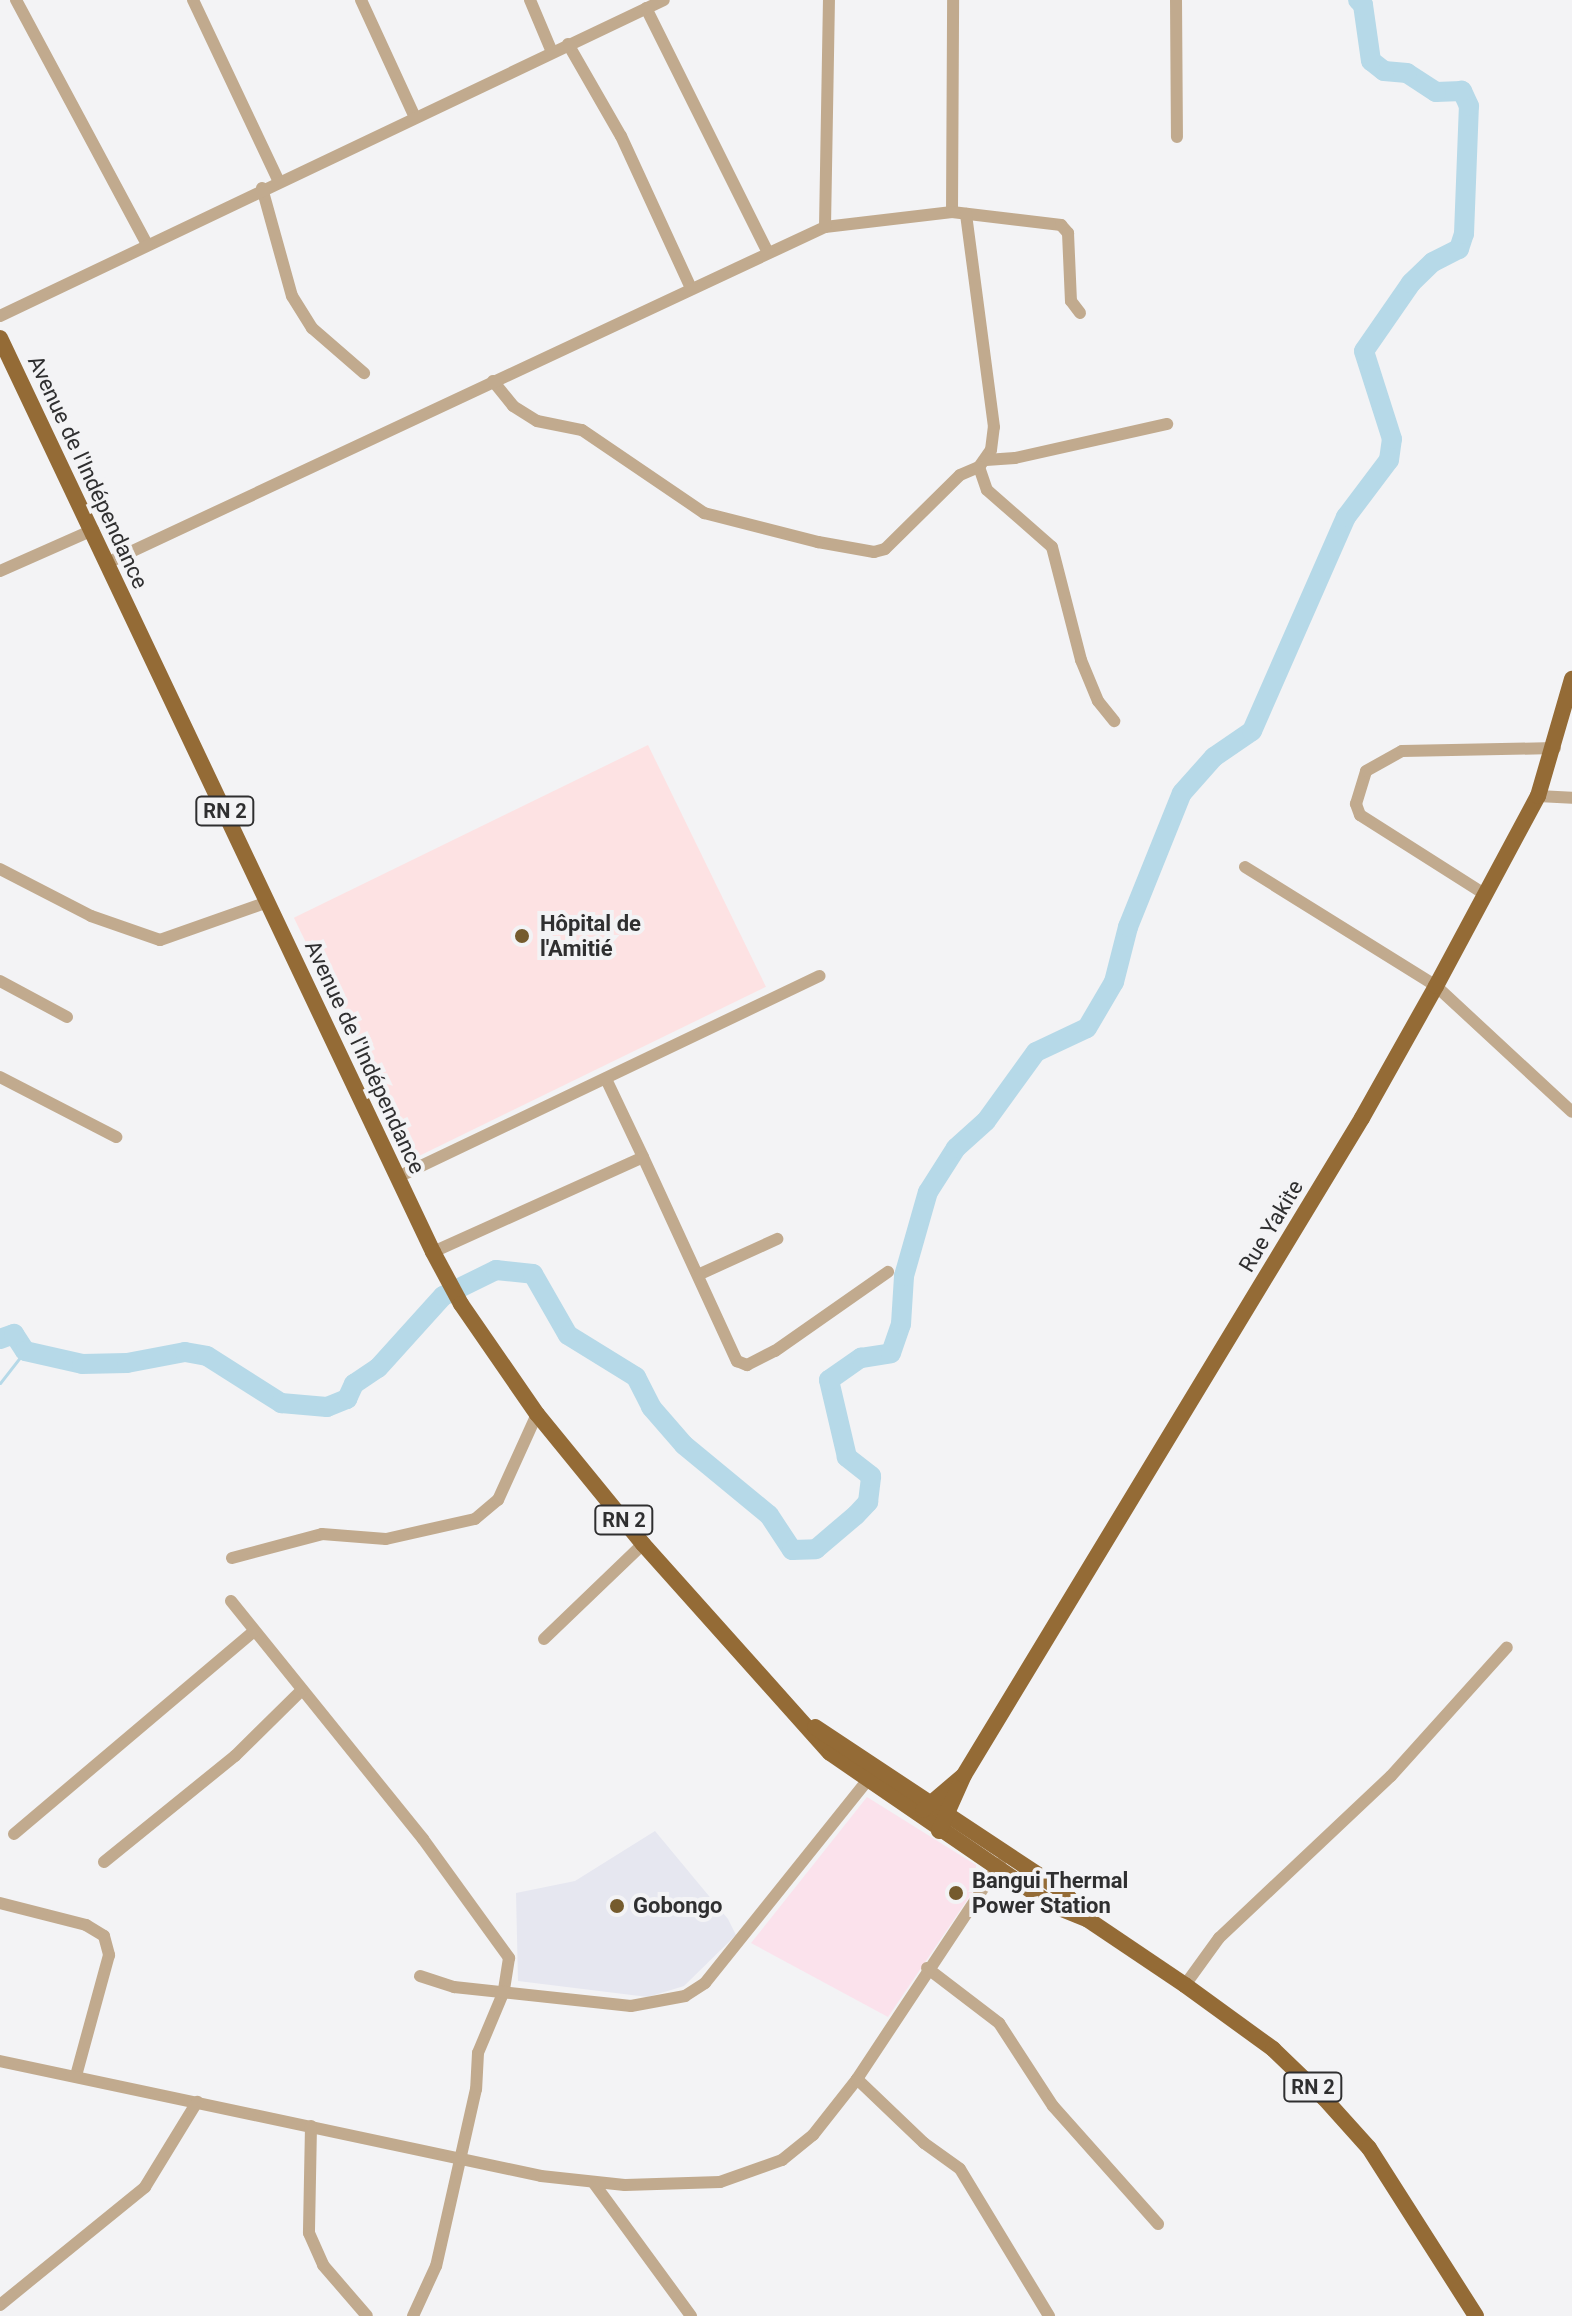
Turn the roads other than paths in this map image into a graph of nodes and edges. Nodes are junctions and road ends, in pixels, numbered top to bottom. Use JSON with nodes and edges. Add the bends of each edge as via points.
{"nodes":[{"id":1,"x":16,"y":0,"type":"edge"},
{"id":2,"x":193,"y":0,"type":"edge"},
{"id":3,"x":361,"y":0,"type":"edge"},
{"id":4,"x":530,"y":0,"type":"edge"},
{"id":5,"x":664,"y":0,"type":"edge"},
{"id":6,"x":829,"y":0,"type":"edge"},
{"id":7,"x":953,"y":0,"type":"edge"},
{"id":8,"x":1176,"y":0,"type":"edge"},
{"id":9,"x":646,"y":8,"type":"junction"},
{"id":10,"x":568,"y":44,"type":"junction"},
{"id":11,"x":552,"y":52,"type":"junction"},
{"id":12,"x":414,"y":115,"type":"junction"},
{"id":13,"x":1177,"y":137,"type":"dead end"},
{"id":14,"x":278,"y":180,"type":"junction"},
{"id":15,"x":262,"y":188,"type":"junction"},
{"id":16,"x":952,"y":212,"type":"junction"},
{"id":17,"x":966,"y":214,"type":"junction"},
{"id":18,"x":825,"y":227,"type":"junction"},
{"id":19,"x":147,"y":244,"type":"junction"},
{"id":20,"x":767,"y":251,"type":"junction"},
{"id":21,"x":691,"y":288,"type":"junction"},
{"id":22,"x":1080,"y":313,"type":"dead end"},
{"id":23,"x":0,"y":316,"type":"edge"},
{"id":24,"x":0,"y":338,"type":"edge"},
{"id":25,"x":364,"y":373,"type":"dead end"},
{"id":26,"x":493,"y":381,"type":"junction"},
{"id":27,"x":1167,"y":424,"type":"dead end"},
{"id":28,"x":983,"y":463,"type":"junction"},
{"id":29,"x":93,"y":530,"type":"junction"},
{"id":30,"x":107,"y":563,"type":"junction"},
{"id":31,"x":0,"y":571,"type":"edge"},
{"id":32,"x":1571,"y":689,"type":"edge"},
{"id":33,"x":1114,"y":721,"type":"dead end"},
{"id":34,"x":1555,"y":748,"type":"junction"},
{"id":35,"x":1538,"y":796,"type":"junction"},
{"id":36,"x":1572,"y":798,"type":"edge"},
{"id":37,"x":1245,"y":867,"type":"dead end"},
{"id":38,"x":0,"y":869,"type":"edge"},
{"id":39,"x":1486,"y":895,"type":"junction"},
{"id":40,"x":268,"y":902,"type":"junction"},
{"id":41,"x":820,"y":976,"type":"dead end"},
{"id":42,"x":0,"y":981,"type":"edge"},
{"id":43,"x":1436,"y":986,"type":"junction"},
{"id":44,"x":67,"y":1017,"type":"dead end"},
{"id":45,"x":0,"y":1077,"type":"edge"},
{"id":46,"x":606,"y":1079,"type":"junction"},
{"id":47,"x":1572,"y":1112,"type":"edge"},
{"id":48,"x":116,"y":1137,"type":"dead end"},
{"id":49,"x":643,"y":1157,"type":"junction"},
{"id":50,"x":398,"y":1177,"type":"junction"},
{"id":51,"x":777,"y":1239,"type":"dead end"},
{"id":52,"x":433,"y":1252,"type":"junction"},
{"id":53,"x":888,"y":1272,"type":"dead end"},
{"id":54,"x":700,"y":1274,"type":"junction"},
{"id":55,"x":537,"y":1414,"type":"junction"},
{"id":56,"x":643,"y":1544,"type":"junction"},
{"id":57,"x":232,"y":1558,"type":"dead end"},
{"id":58,"x":231,"y":1601,"type":"dead end"},
{"id":59,"x":254,"y":1631,"type":"junction"},
{"id":60,"x":544,"y":1639,"type":"dead end"},
{"id":61,"x":1507,"y":1647,"type":"dead end"},
{"id":62,"x":302,"y":1690,"type":"junction"},
{"id":63,"x":805,"y":1722,"type":"junction"},
{"id":64,"x":964,"y":1775,"type":"junction"},
{"id":65,"x":866,"y":1782,"type":"junction"},
{"id":66,"x":929,"y":1802,"type":"junction"},
{"id":67,"x":949,"y":1816,"type":"junction"},
{"id":68,"x":918,"y":1817,"type":"junction"},
{"id":69,"x":939,"y":1831,"type":"junction"},
{"id":70,"x":14,"y":1834,"type":"dead end"},
{"id":71,"x":1006,"y":1854,"type":"junction"},
{"id":72,"x":104,"y":1862,"type":"dead end"},
{"id":73,"x":996,"y":1869,"type":"junction"},
{"id":74,"x":0,"y":1903,"type":"edge"},
{"id":75,"x":1087,"y":1919,"type":"junction"},
{"id":76,"x":927,"y":1968,"type":"junction"},
{"id":77,"x":420,"y":1976,"type":"dead end"},
{"id":78,"x":1185,"y":1985,"type":"junction"},
{"id":79,"x":504,"y":1991,"type":"junction"},
{"id":80,"x":0,"y":2061,"type":"edge"},
{"id":81,"x":76,"y":2076,"type":"junction"},
{"id":82,"x":857,"y":2079,"type":"junction"},
{"id":83,"x":197,"y":2102,"type":"junction"},
{"id":84,"x":311,"y":2126,"type":"junction"},
{"id":85,"x":461,"y":2158,"type":"junction"},
{"id":86,"x":593,"y":2182,"type":"junction"},
{"id":87,"x":1158,"y":2224,"type":"dead end"},
{"id":88,"x":0,"y":2305,"type":"edge"},
{"id":89,"x":367,"y":2316,"type":"edge"},
{"id":90,"x":413,"y":2316,"type":"edge"},
{"id":91,"x":691,"y":2316,"type":"edge"},
{"id":92,"x":1049,"y":2316,"type":"edge"},
{"id":93,"x":1476,"y":2316,"type":"edge"}],
"edges":[{"from":1,"to":19,"type":"street"},
{"from":2,"to":14,"type":"street"},
{"from":3,"to":12,"type":"street"},
{"from":4,"to":11,"type":"street"},
{"from":5,"to":9,"type":"street"},
{"from":6,"to":18,"type":"street"},
{"from":7,"to":16,"type":"street"},
{"from":8,"to":13,"type":"street"},
{"from":9,"to":10,"type":"street"},
{"from":9,"to":20,"type":"street"},
{"from":10,"to":11,"type":"street"},
{"from":10,"to":21,"type":"street","via":[[621,136]]},
{"from":11,"to":12,"type":"street"},
{"from":12,"to":14,"type":"street"},
{"from":14,"to":15,"type":"street"},
{"from":15,"to":19,"type":"street"},
{"from":15,"to":25,"type":"street","via":[[292,296],[312,328]]},
{"from":16,"to":17,"type":"street"},
{"from":16,"to":18,"type":"street"},
{"from":17,"to":22,"type":"street","via":[[1061,225],[1068,233],[1071,301]]},
{"from":17,"to":28,"type":"street","via":[[994,427]]},
{"from":18,"to":20,"type":"street"},
{"from":19,"to":23,"type":"street"},
{"from":20,"to":21,"type":"street"},
{"from":21,"to":26,"type":"street"},
{"from":24,"to":29,"type":"main road","name":"Avenue de l'Indépendance","number":"RN 2"},
{"from":26,"to":28,"type":"street","via":[[513,406],[537,421],[582,430],[704,513],[874,552],[895,542],[960,475]]},
{"from":26,"to":30,"type":"street"},
{"from":27,"to":28,"type":"street"},
{"from":28,"to":33,"type":"street","via":[[987,490],[1052,547],[1081,660],[1098,701]]},
{"from":29,"to":30,"type":"main road","name":"Avenue de l'Indépendance","number":"RN 2"},
{"from":29,"to":31,"type":"street"},
{"from":30,"to":40,"type":"main road","name":"Avenue de l'Indépendance","number":"RN 2"},
{"from":32,"to":34,"type":"main road","name":"Rue Yakite"},
{"from":34,"to":35,"type":"main road","name":"Rue Yakite"},
{"from":34,"to":39,"type":"street","via":[[1402,751],[1366,771],[1358,793],[1360,815]]},
{"from":35,"to":36,"type":"street"},
{"from":35,"to":39,"type":"main road","name":"Rue Yakite"},
{"from":37,"to":43,"type":"street"},
{"from":38,"to":40,"type":"street","via":[[91,916],[160,940]]},
{"from":39,"to":43,"type":"main road","name":"Rue Yakite"},
{"from":40,"to":50,"type":"main road","name":"Avenue de l'Indépendance","number":"RN 2"},
{"from":41,"to":46,"type":"street"},
{"from":42,"to":44,"type":"street"},
{"from":43,"to":47,"type":"street"},
{"from":43,"to":64,"type":"main road","name":"Rue Yakite","via":[[1362,1118]]},
{"from":45,"to":48,"type":"street"},
{"from":46,"to":49,"type":"street"},
{"from":46,"to":50,"type":"street"},
{"from":49,"to":52,"type":"street"},
{"from":49,"to":54,"type":"street"},
{"from":50,"to":52,"type":"main road","name":"Avenue de l'Indépendance","number":"RN 2"},
{"from":51,"to":54,"type":"street"},
{"from":52,"to":55,"type":"main road","name":"Avenue de l'Indépendance","number":"RN 2","via":[[461,1304]]},
{"from":53,"to":54,"type":"street","via":[[747,1365],[737,1361]]},
{"from":55,"to":56,"type":"main road","name":"Avenue de l'Indépendance","number":"RN 2"},
{"from":55,"to":57,"type":"street","via":[[498,1500],[475,1519],[386,1539],[322,1534]]},
{"from":56,"to":60,"type":"street"},
{"from":56,"to":63,"type":"main road","name":"Avenue de l'Indépendance","number":"RN 2"},
{"from":58,"to":59,"type":"street"},
{"from":59,"to":62,"type":"street"},
{"from":59,"to":70,"type":"street"},
{"from":61,"to":78,"type":"street","via":[[1391,1776],[1219,1938]]},
{"from":62,"to":72,"type":"street","via":[[235,1756]]},
{"from":62,"to":79,"type":"street","via":[[506,1950],[510,1964]]},
{"from":63,"to":65,"type":"main road","name":"Avenue de l'Indépendance","number":"RN 2","via":[[830,1753]]},
{"from":63,"to":66,"type":"main road","name":"Avenue de l'Indépendance","number":"RN 2"},
{"from":64,"to":66,"type":"main road","name":"Rue Yakite"},
{"from":64,"to":67,"type":"main road","name":"Rue Yakite"},
{"from":65,"to":68,"type":"main road","name":"Avenue de l'Indépendance","number":"RN 2"},
{"from":65,"to":79,"type":"street","via":[[705,1983],[685,1996],[631,2006]]},
{"from":66,"to":67,"type":"main road","name":"Avenue de l'Indépendance","number":"RN 2"},
{"from":66,"to":68,"type":"main road","name":"Rue Yakite"},
{"from":67,"to":69,"type":"main road","name":"Rue Yakite"},
{"from":67,"to":71,"type":"main road","name":"Avenue de l'Indépendance","number":"RN 2"},
{"from":68,"to":69,"type":"main road","name":"Avenue de l'Indépendance","number":"RN 2"},
{"from":69,"to":73,"type":"main road","name":"Avenue de l'Indépendance","number":"RN 2"},
{"from":71,"to":73,"type":"street"},
{"from":71,"to":75,"type":"main road","name":"Avenue de l'Indépendance","number":"RN 2","via":[[1064,1892]]},
{"from":73,"to":75,"type":"main road","name":"Avenue de l'Indépendance","number":"RN 2","via":[[1052,1905]]},
{"from":73,"to":76,"type":"street"},
{"from":74,"to":81,"type":"street","via":[[86,1925],[104,1936],[109,1955]]},
{"from":75,"to":78,"type":"main road","name":"Avenue de l'Indépendance","number":"RN 2"},
{"from":76,"to":82,"type":"street"},
{"from":76,"to":87,"type":"street","via":[[999,2023],[1053,2106]]},
{"from":77,"to":79,"type":"street","via":[[454,1987]]},
{"from":78,"to":93,"type":"main road","name":"Avenue de l'Indépendance","number":"RN 2","via":[[1273,2049],[1369,2148]]},
{"from":79,"to":85,"type":"street","via":[[478,2053]]},
{"from":80,"to":81,"type":"street"},
{"from":81,"to":83,"type":"street"},
{"from":82,"to":86,"type":"street","via":[[813,2135],[782,2160],[751,2174],[685,2186]]},
{"from":82,"to":92,"type":"street","via":[[924,2143],[960,2169]]},
{"from":83,"to":84,"type":"street"},
{"from":83,"to":88,"type":"street","via":[[145,2187]]},
{"from":84,"to":85,"type":"street"},
{"from":84,"to":89,"type":"street","via":[[309,2233],[323,2265]]},
{"from":85,"to":86,"type":"street"},
{"from":85,"to":90,"type":"street","via":[[436,2266]]},
{"from":86,"to":91,"type":"street"}]}
